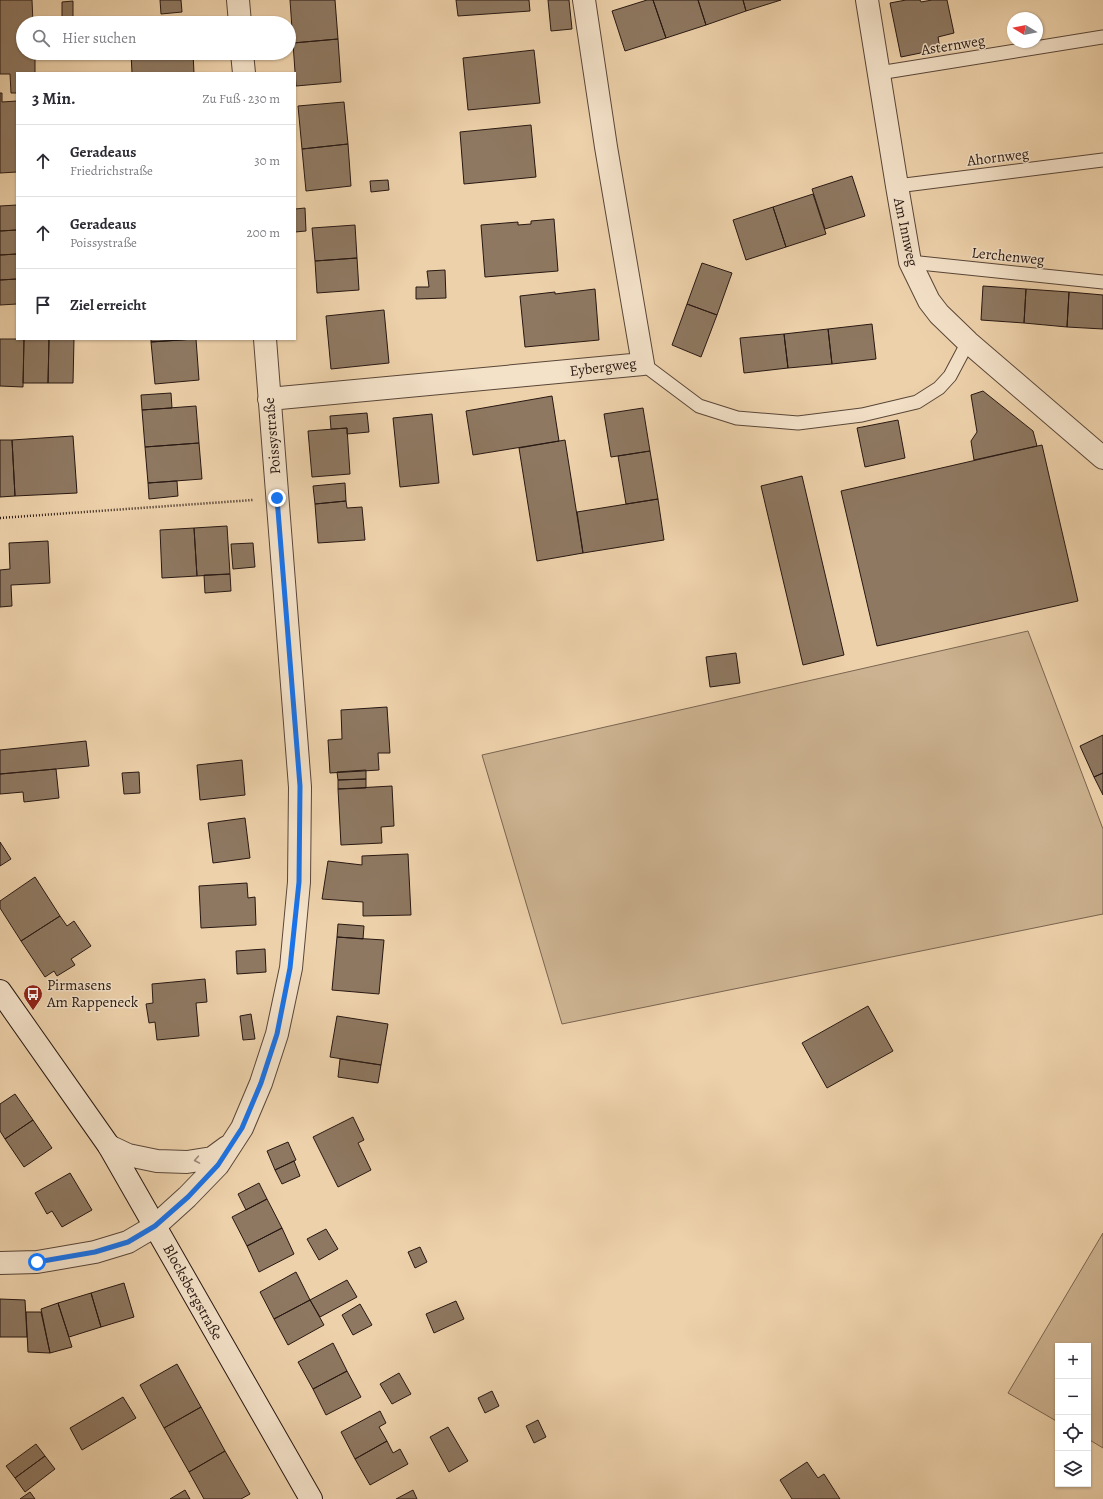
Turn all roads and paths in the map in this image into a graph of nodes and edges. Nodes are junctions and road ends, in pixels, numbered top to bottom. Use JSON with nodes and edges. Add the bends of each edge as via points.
{"nodes":[{"id":1,"x":238,"y":0,"type":"edge"},
{"id":2,"x":584,"y":0,"type":"edge"},
{"id":3,"x":867,"y":0,"type":"edge"},
{"id":4,"x":239,"y":16,"type":"edge"},
{"id":5,"x":1103,"y":37,"type":"edge"},
{"id":6,"x":243,"y":60,"type":"edge"},
{"id":7,"x":244,"y":72,"type":"edge"},
{"id":8,"x":879,"y":73,"type":"junction"},
{"id":9,"x":1103,"y":160,"type":"edge"},
{"id":10,"x":897,"y":186,"type":"junction"},
{"id":11,"x":910,"y":262,"type":"junction"},
{"id":12,"x":1103,"y":282,"type":"edge"},
{"id":13,"x":265,"y":340,"type":"edge"},
{"id":14,"x":968,"y":342,"type":"junction"},
{"id":15,"x":643,"y":364,"type":"junction"},
{"id":16,"x":269,"y":399,"type":"junction"},
{"id":17,"x":1103,"y":458,"type":"edge"},
{"id":18,"x":277,"y":498,"type":"junction"},
{"id":19,"x":0,"y":518,"type":"edge"},
{"id":20,"x":0,"y":991,"type":"edge"},
{"id":21,"x":232,"y":1144,"type":"junction"},
{"id":22,"x":109,"y":1146,"type":"junction"},
{"id":23,"x":155,"y":1226,"type":"junction"},
{"id":24,"x":0,"y":1263,"type":"edge"},
{"id":25,"x":311,"y":1499,"type":"edge"}],
"edges":[{"from":1,"to":4,"type":"street"},
{"from":2,"to":15,"type":"street","name":"Eybergweg"},
{"from":3,"to":8,"type":"street","name":"Am Innweg"},
{"from":5,"to":8,"type":"lane","name":"Asternweg"},
{"from":6,"to":7,"type":"street"},
{"from":8,"to":10,"type":"street","name":"Am Innweg"},
{"from":9,"to":10,"type":"lane","name":"Ahornweg"},
{"from":10,"to":11,"type":"street","name":"Am Innweg"},
{"from":11,"to":12,"type":"lane","name":"Lerchenweg"},
{"from":11,"to":14,"type":"street","name":"Am Innweg","via":[[929,301]]},
{"from":13,"to":16,"type":"street","name":"Poissystraße"},
{"from":14,"to":15,"type":"lane","via":[[950,376],[939,388],[917,402],[862,415],[798,423],[737,418],[699,406]]},
{"from":14,"to":17,"type":"street","name":"Am Innweg"},
{"from":15,"to":16,"type":"street","name":"Eybergweg"},
{"from":16,"to":18,"type":"street","name":"Poissystraße"},
{"from":18,"to":19,"type":"path"},
{"from":18,"to":21,"type":"street","name":"Poissystraße","via":[[300,786],[299,882],[290,968],[277,1034],[261,1083],[242,1128]]},
{"from":20,"to":22,"type":"street","name":"Blocksbergstraße"},
{"from":21,"to":22,"type":"street","name":"Poissystraße","one_way":true,"via":[[212,1158],[187,1162],[157,1161],[128,1155]]},
{"from":21,"to":23,"type":"street","name":"Poissystraße","via":[[218,1165],[188,1197]]},
{"from":22,"to":23,"type":"street","name":"Blocksbergstraße"},
{"from":23,"to":24,"type":"street","name":"Poissystraße","via":[[128,1242],[95,1252],[37,1262]]},
{"from":23,"to":25,"type":"street","name":"Blocksbergstraße"}]}
